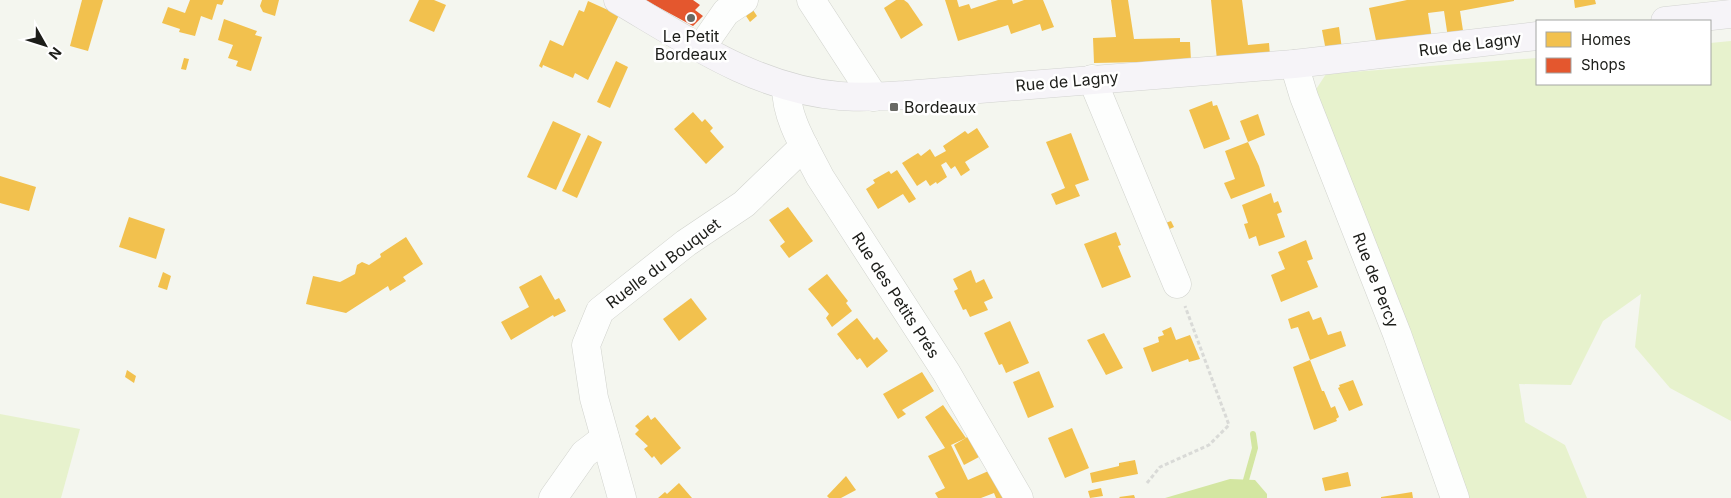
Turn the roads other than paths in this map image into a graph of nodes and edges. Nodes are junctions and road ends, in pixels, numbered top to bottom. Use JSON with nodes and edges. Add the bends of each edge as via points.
{"nodes":[{"id":1,"x":618,"y":0,"type":"edge"},
{"id":2,"x":744,"y":0,"type":"edge"},
{"id":3,"x":811,"y":0,"type":"edge"},
{"id":4,"x":1731,"y":14,"type":"edge"},
{"id":5,"x":1674,"y":20,"type":"edge"},
{"id":6,"x":1536,"y":36,"type":"edge"},
{"id":7,"x":701,"y":48,"type":"junction"},
{"id":8,"x":1294,"y":64,"type":"junction"},
{"id":9,"x":1092,"y":79,"type":"junction"},
{"id":10,"x":786,"y":87,"type":"junction"},
{"id":11,"x":874,"y":96,"type":"junction"},
{"id":12,"x":804,"y":146,"type":"junction"},
{"id":13,"x":1177,"y":284,"type":"road end"},
{"id":14,"x":605,"y":438,"type":"junction"},
{"id":15,"x":553,"y":498,"type":"edge"},
{"id":16,"x":622,"y":498,"type":"edge"},
{"id":17,"x":1019,"y":498,"type":"edge"},
{"id":18,"x":1455,"y":498,"type":"edge"}],
"edges":[{"from":1,"to":7,"type":"main road","name":"Rue de Lagny"},
{"from":2,"to":7,"type":"street","via":[[726,12]]},
{"from":3,"to":11,"type":"street"},
{"from":4,"to":5,"type":"main road"},
{"from":6,"to":8,"type":"main road","name":"Rue de Lagny"},
{"from":7,"to":10,"type":"main road","name":"Rue de Lagny","via":[[740,70]]},
{"from":8,"to":9,"type":"main road","name":"Rue de Lagny"},
{"from":8,"to":18,"type":"street","name":"Rue de Percy","via":[[1397,334]]},
{"from":9,"to":11,"type":"main road","name":"Rue de Lagny"},
{"from":9,"to":13,"type":"street"},
{"from":10,"to":11,"type":"main road","name":"Rue de Lagny","via":[[840,96]]},
{"from":10,"to":12,"type":"street","name":"Rue des Petits Prés","via":[[786,103]]},
{"from":12,"to":14,"type":"street","name":"Ruelle du Bouquet","via":[[744,204],[686,243],[600,311],[586,345],[594,398]]},
{"from":12,"to":17,"type":"street","name":"Rue des Petits Prés","via":[[820,177],[946,372]]},
{"from":14,"to":15,"type":"street","via":[[584,454]]},
{"from":14,"to":16,"type":"street","name":"Ruelle du Bouquet"}]}
